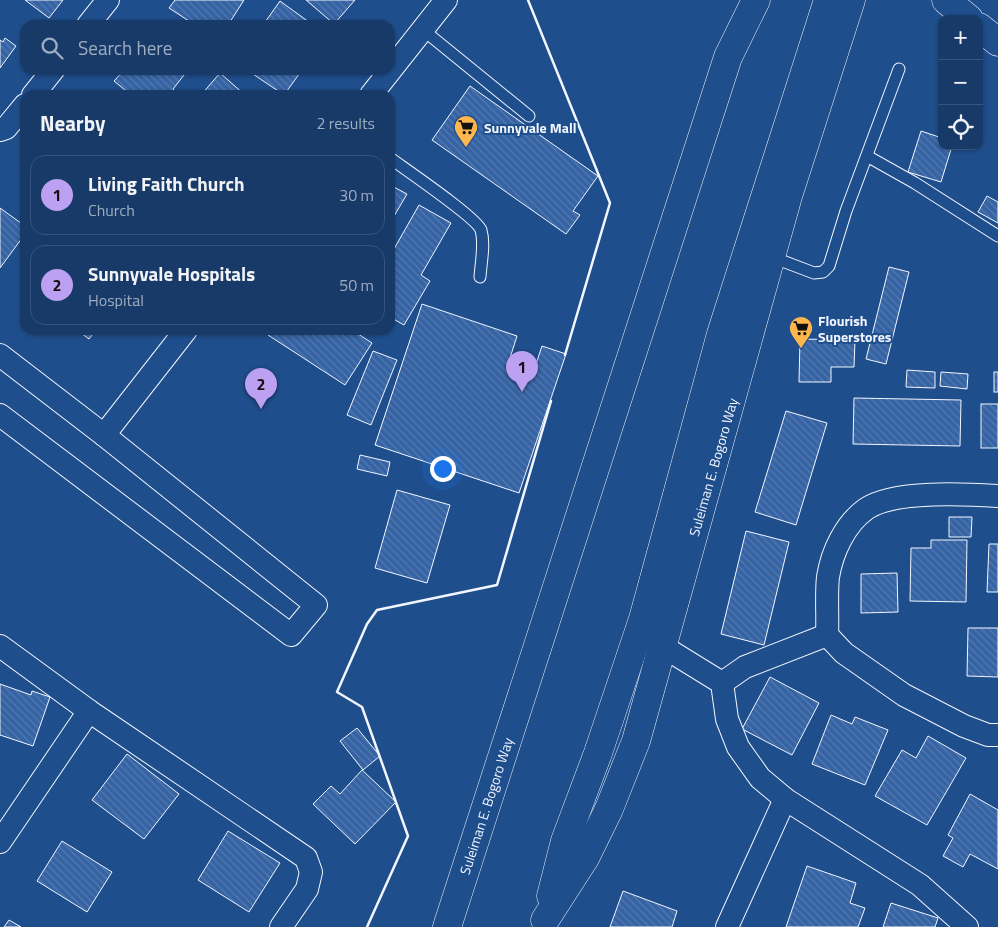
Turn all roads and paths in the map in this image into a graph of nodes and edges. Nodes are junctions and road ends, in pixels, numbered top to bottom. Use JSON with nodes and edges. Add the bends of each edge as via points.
{"nodes":[{"id":1,"x":108,"y":0,"type":"edge"},
{"id":2,"x":446,"y":0,"type":"edge"},
{"id":3,"x":734,"y":0,"type":"edge"},
{"id":4,"x":756,"y":0,"type":"edge"},
{"id":5,"x":828,"y":0,"type":"edge"},
{"id":6,"x":851,"y":0,"type":"edge"},
{"id":7,"x":946,"y":0,"type":"edge"},
{"id":8,"x":964,"y":15,"type":"edge"},
{"id":9,"x":92,"y":20,"type":"edge"},
{"id":10,"x":422,"y":29,"type":"junction"},
{"id":11,"x":983,"y":30,"type":"edge"},
{"id":12,"x":998,"y":42,"type":"edge"},
{"id":13,"x":728,"y":57,"type":"junction"},
{"id":14,"x":395,"y":64,"type":"edge"},
{"id":15,"x":899,"y":70,"type":"dead end"},
{"id":16,"x":49,"y":75,"type":"edge"},
{"id":17,"x":386,"y":75,"type":"edge"},
{"id":18,"x":37,"y":90,"type":"edge"},
{"id":19,"x":375,"y":90,"type":"edge"},
{"id":20,"x":20,"y":111,"type":"edge"},
{"id":21,"x":530,"y":116,"type":"dead end"},
{"id":22,"x":0,"y":130,"type":"edge"},
{"id":23,"x":867,"y":156,"type":"junction"},
{"id":24,"x":395,"y":162,"type":"edge"},
{"id":25,"x":998,"y":236,"type":"edge"},
{"id":26,"x":772,"y":257,"type":"junction"},
{"id":27,"x":480,"y":277,"type":"dead end"},
{"id":28,"x":182,"y":335,"type":"edge"},
{"id":29,"x":0,"y":355,"type":"edge"},
{"id":30,"x":0,"y":415,"type":"edge"},
{"id":31,"x":104,"y":435,"type":"junction"},
{"id":32,"x":998,"y":496,"type":"edge"},
{"id":33,"x":827,"y":635,"type":"junction"},
{"id":34,"x":0,"y":646,"type":"edge"},
{"id":35,"x":662,"y":646,"type":"junction"},
{"id":36,"x":722,"y":683,"type":"junction"},
{"id":37,"x":89,"y":711,"type":"junction"},
{"id":38,"x":998,"y":735,"type":"edge"},
{"id":39,"x":598,"y":753,"type":"junction"},
{"id":40,"x":626,"y":768,"type":"junction"},
{"id":41,"x":583,"y":795,"type":"junction"},
{"id":42,"x":784,"y":799,"type":"junction"},
{"id":43,"x":609,"y":810,"type":"junction"},
{"id":44,"x":0,"y":842,"type":"edge"},
{"id":45,"x":544,"y":924,"type":"edge"},
{"id":46,"x":281,"y":927,"type":"edge"},
{"id":47,"x":448,"y":927,"type":"edge"},
{"id":48,"x":727,"y":927,"type":"edge"},
{"id":49,"x":967,"y":927,"type":"edge"}],
"edges":[{"from":1,"to":9,"type":"street"},
{"from":2,"to":10,"type":"street"},
{"from":3,"to":13,"type":"street"},
{"from":4,"to":13,"type":"street"},
{"from":5,"to":39,"type":"street","name":"Suleiman E. Bogoro Way","via":[[721,334],[643,618]]},
{"from":6,"to":26,"type":"street","name":"Suleiman E. Bogoro Way","via":[[788,196]]},
{"from":7,"to":8,"type":"street"},
{"from":10,"to":14,"type":"street"},
{"from":10,"to":21,"type":"lane"},
{"from":11,"to":12,"type":"street"},
{"from":13,"to":47,"type":"street","name":"Suleiman E. Bogoro Way"},
{"from":15,"to":23,"type":"lane"},
{"from":16,"to":18,"type":"street"},
{"from":17,"to":19,"type":"street"},
{"from":20,"to":22,"type":"street","via":[[6,128]]},
{"from":23,"to":25,"type":"lane"},
{"from":23,"to":26,"type":"lane","via":[[829,266],[823,272],[814,273]]},
{"from":24,"to":27,"type":"lane","via":[[469,216],[480,228]]},
{"from":26,"to":35,"type":"street","name":"Suleiman E. Bogoro Way"},
{"from":28,"to":31,"type":"street"},
{"from":29,"to":31,"type":"street"},
{"from":30,"to":31,"type":"street","via":[[291,635],[316,605]]},
{"from":32,"to":33,"type":"street","via":[[912,496],[894,498],[867,508],[851,524],[835,550],[828,578]]},
{"from":33,"to":36,"type":"street","via":[[745,667]]},
{"from":33,"to":38,"type":"street","via":[[844,653],[904,695],[964,726],[988,735]]},
{"from":34,"to":37,"type":"street"},
{"from":35,"to":36,"type":"street"},
{"from":35,"to":40,"type":"street","name":"Suleiman E. Bogoro Way"},
{"from":36,"to":42,"type":"street","via":[[727,719],[738,747],[760,778]]},
{"from":37,"to":44,"type":"street"},
{"from":37,"to":46,"type":"street","via":[[306,858],[310,872],[307,889]]},
{"from":39,"to":40,"type":"street"},
{"from":39,"to":41,"type":"street","name":"Suleiman E. Bogoro Way"},
{"from":40,"to":43,"type":"street","name":"Suleiman E. Bogoro Way"},
{"from":41,"to":43,"type":"street"},
{"from":41,"to":45,"type":"street","name":"Suleiman E. Bogoro Way","via":[[565,841]]},
{"from":42,"to":48,"type":"street"},
{"from":42,"to":49,"type":"street","via":[[920,885]]},
{"from":43,"to":45,"type":"street","name":"Suleiman E. Bogoro Way","via":[[585,858]]}]}
